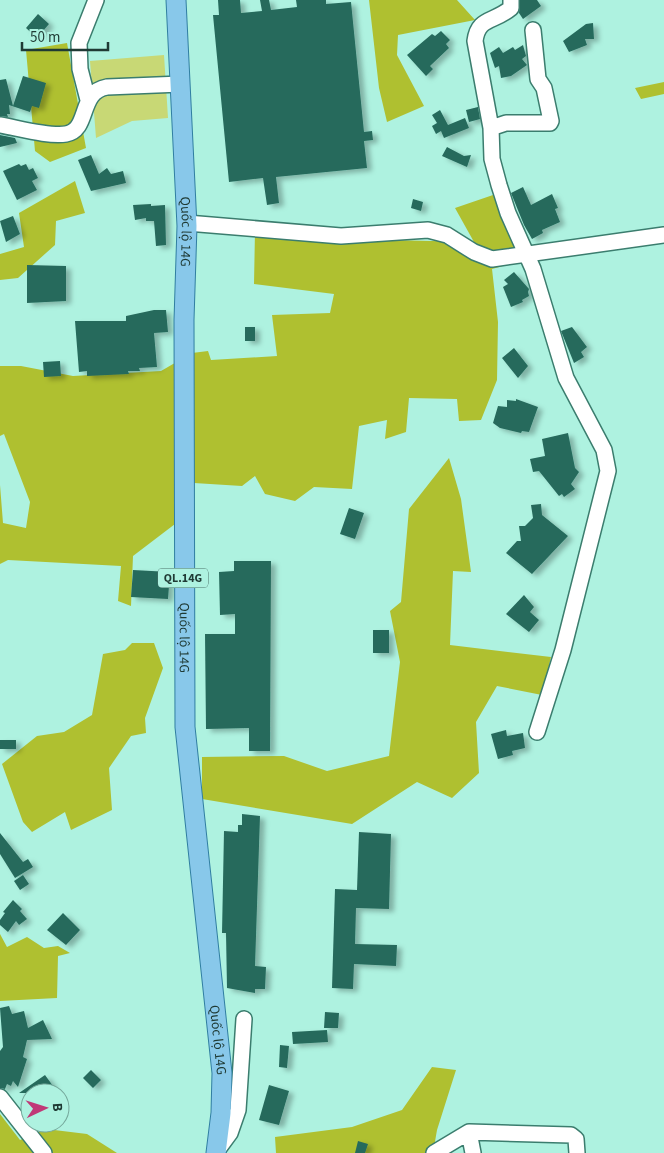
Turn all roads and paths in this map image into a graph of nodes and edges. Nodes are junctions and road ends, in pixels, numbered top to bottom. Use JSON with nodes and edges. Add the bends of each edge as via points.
{"nodes":[{"id":1,"x":96,"y":0,"type":"edge"},
{"id":2,"x":176,"y":0,"type":"edge"},
{"id":3,"x":511,"y":0,"type":"edge"},
{"id":4,"x":533,"y":30,"type":"dead end"},
{"id":5,"x":181,"y":84,"type":"junction"},
{"id":6,"x":88,"y":100,"type":"junction"},
{"id":7,"x":0,"y":125,"type":"edge"},
{"id":8,"x":491,"y":128,"type":"junction"},
{"id":9,"x":187,"y":223,"type":"junction"},
{"id":10,"x":664,"y":235,"type":"edge"},
{"id":11,"x":527,"y":254,"type":"junction"},
{"id":12,"x":537,"y":732,"type":"dead end"},
{"id":13,"x":244,"y":1019,"type":"dead end"},
{"id":14,"x":0,"y":1097,"type":"edge"},
{"id":15,"x":469,"y":1132,"type":"junction"},
{"id":16,"x":216,"y":1152,"type":"edge"},
{"id":17,"x":44,"y":1153,"type":"edge"},
{"id":18,"x":434,"y":1153,"type":"edge"},
{"id":19,"x":473,"y":1153,"type":"edge"},
{"id":20,"x":577,"y":1153,"type":"edge"}],
"edges":[{"from":1,"to":6,"type":"street","via":[[79,43],[80,69]]},
{"from":2,"to":5,"type":"main road","name":"Quốc lộ 14G","number":"QL.14G"},
{"from":3,"to":8,"type":"street","via":[[505,13],[476,29],[478,65]]},
{"from":4,"to":8,"type":"street","via":[[538,79],[544,88],[551,121],[506,122]]},
{"from":5,"to":6,"type":"street","via":[[107,87],[97,89]]},
{"from":5,"to":9,"type":"main road","name":"Quốc lộ 14G","number":"QL.14G"},
{"from":6,"to":7,"type":"street","via":[[78,127],[68,134]]},
{"from":8,"to":11,"type":"street","via":[[492,159],[499,186]]},
{"from":9,"to":11,"type":"street","via":[[341,236],[428,230],[447,235],[486,258]]},
{"from":9,"to":16,"type":"main road","name":"Quốc lộ 14G","number":"QL.14G","via":[[184,320],[185,727],[222,1073]]},
{"from":10,"to":11,"type":"street"},
{"from":11,"to":12,"type":"street","via":[[566,378],[604,450],[608,471],[563,650]]},
{"from":13,"to":16,"type":"street","via":[[238,1110],[230,1133]]},
{"from":14,"to":17,"type":"street"},
{"from":15,"to":18,"type":"street"},
{"from":15,"to":19,"type":"street"},
{"from":15,"to":20,"type":"street","via":[[570,1135],[576,1139]]}]}
